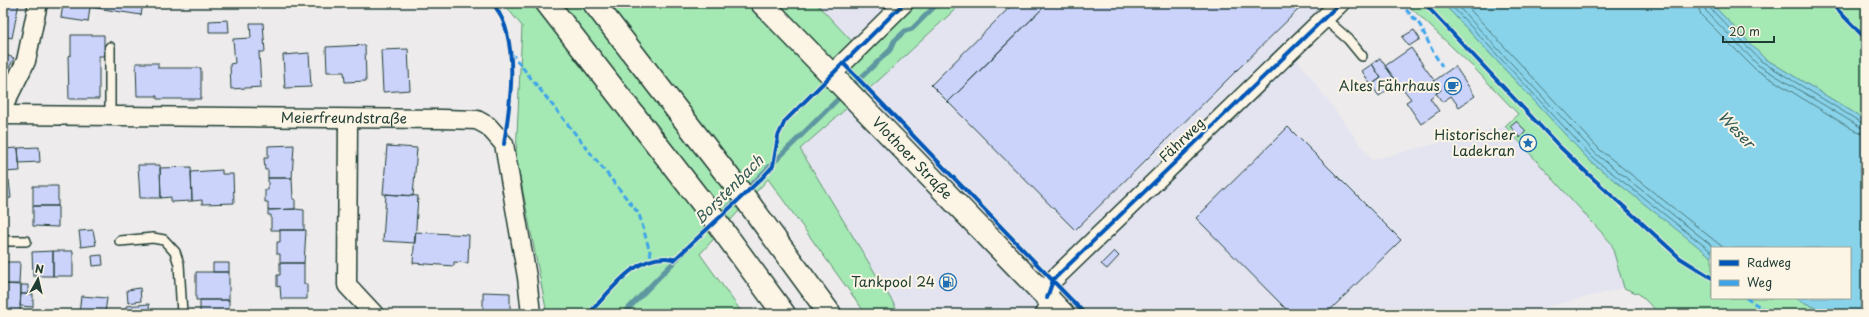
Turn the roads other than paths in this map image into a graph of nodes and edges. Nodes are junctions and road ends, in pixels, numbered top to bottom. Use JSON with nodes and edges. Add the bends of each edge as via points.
{"nodes":[{"id":1,"x":38,"y":3,"type":"edge"},
{"id":2,"x":547,"y":3,"type":"edge"},
{"id":3,"x":594,"y":3,"type":"edge"},
{"id":4,"x":762,"y":3,"type":"edge"},
{"id":5,"x":904,"y":3,"type":"edge"},
{"id":6,"x":1340,"y":3,"type":"edge"},
{"id":7,"x":1324,"y":18,"type":"junction"},
{"id":8,"x":110,"y":47,"type":"dead end"},
{"id":9,"x":1362,"y":56,"type":"dead end"},
{"id":10,"x":832,"y":74,"type":"junction"},
{"id":11,"x":4,"y":106,"type":"edge"},
{"id":12,"x":110,"y":116,"type":"junction"},
{"id":13,"x":348,"y":119,"type":"junction"},
{"id":14,"x":3,"y":241,"type":"edge"},
{"id":15,"x":26,"y":241,"type":"dead end"},
{"id":16,"x":120,"y":241,"type":"dead end"},
{"id":17,"x":1043,"y":306,"type":"edge"},
{"id":18,"x":182,"y":314,"type":"edge"},
{"id":19,"x":374,"y":314,"type":"edge"},
{"id":20,"x":531,"y":314,"type":"edge"},
{"id":21,"x":784,"y":314,"type":"edge"},
{"id":22,"x":830,"y":314,"type":"edge"},
{"id":23,"x":1063,"y":314,"type":"edge"}],
"edges":[{"from":1,"to":11,"type":"street","via":[[26,61]]},
{"from":2,"to":21,"type":"main road","via":[[714,218]]},
{"from":3,"to":22,"type":"main road","via":[[741,193]]},
{"from":4,"to":10,"type":"main road","name":"Vlothoer Straße"},
{"from":5,"to":10,"type":"street"},
{"from":6,"to":7,"type":"street","name":"Fährweg"},
{"from":7,"to":9,"type":"lane","via":[[1348,39]]},
{"from":7,"to":17,"type":"street","name":"Fährweg","via":[[1053,280]]},
{"from":8,"to":12,"type":"lane"},
{"from":10,"to":17,"type":"main road","name":"Vlothoer Straße"},
{"from":11,"to":12,"type":"street","name":"Meierfreundstraße"},
{"from":12,"to":13,"type":"street","name":"Meierfreundstraße"},
{"from":13,"to":19,"type":"street","via":[[347,285]]},
{"from":13,"to":20,"type":"street","name":"Meierfreundstraße","via":[[442,118],[476,120],[488,126],[504,144]]},
{"from":14,"to":15,"type":"lane"},
{"from":16,"to":18,"type":"lane","via":[[153,238],[164,240],[175,252],[179,264]]},
{"from":17,"to":23,"type":"main road","name":"Vlothoer Straße"}]}
